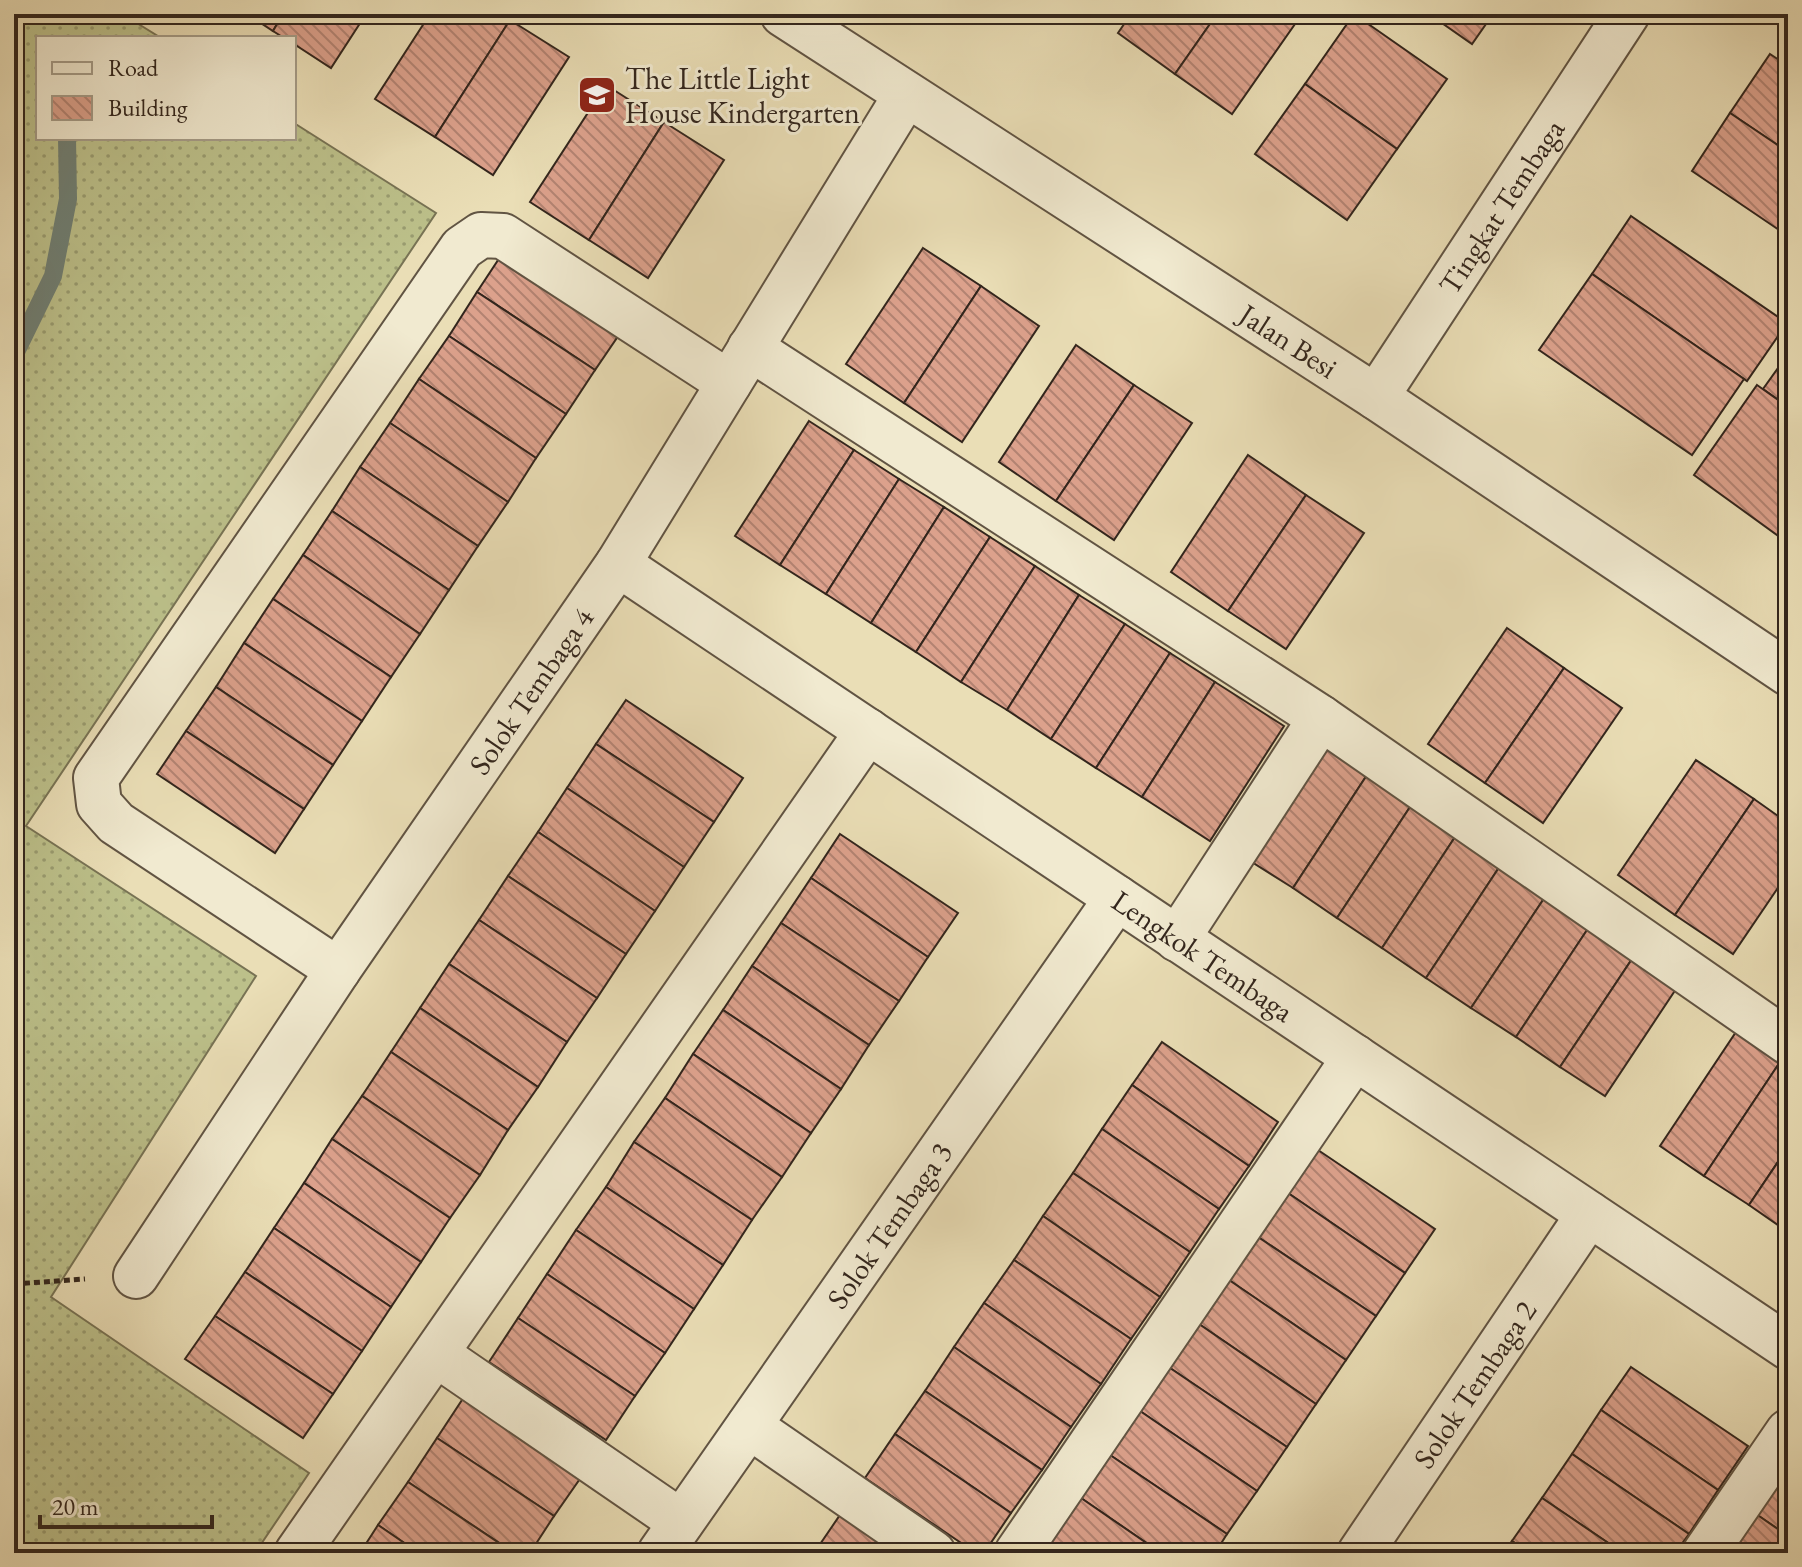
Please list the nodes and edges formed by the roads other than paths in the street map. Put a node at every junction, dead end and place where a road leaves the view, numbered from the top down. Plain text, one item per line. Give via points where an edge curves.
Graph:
1 (783, 14) edge
2 (1627, 14) edge
3 (906, 95) junction
4 (740, 366) junction
5 (1376, 397) junction
6 (618, 564) junction
7 (1788, 673) edge
8 (1321, 718) junction
9 (868, 731) junction
10 (1117, 898) junction
11 (1177, 939) junction
12 (338, 970) junction
13 (1788, 1042) edge
14 (1355, 1057) junction
15 (1589, 1214) junction
16 (136, 1276) dead end
17 (1788, 1347) edge
18 (436, 1354) junction
19 (749, 1426) junction
20 (1788, 1432) edge
21 (670, 1538) edge
22 (297, 1553) edge
23 (933, 1553) edge
24 (1017, 1553) edge
25 (1360, 1553) edge
26 (1705, 1553) edge

1 - 3 street, Jalan Besi
2 - 5 street, Tingkat Tembaga
3 - 4 street, Solok Tembaga 4
3 - 5 street, Jalan Besi
4 - 6 street, Solok Tembaga 4
4 - 8 street
4 - 12 street via 503,236 481,235 462,248 96,778 99,804 116,823
5 - 7 street, Jalan Besi
6 - 9 street, Lengkok Tembaga
6 - 12 street, Solok Tembaga 4
8 - 11 street
8 - 13 street
9 - 10 street, Lengkok Tembaga
9 - 18 street
10 - 11 street, Lengkok Tembaga
10 - 19 street, Solok Tembaga 3
11 - 14 street, Lengkok Tembaga
12 - 16 street, Solok Tembaga 4
14 - 15 street, Lengkok Tembaga
14 - 24 street
15 - 17 street, Lengkok Tembaga
15 - 25 street, Solok Tembaga 2
18 - 21 street
18 - 22 street
19 - 21 street, Solok Tembaga 3
19 - 23 street
20 - 26 street

